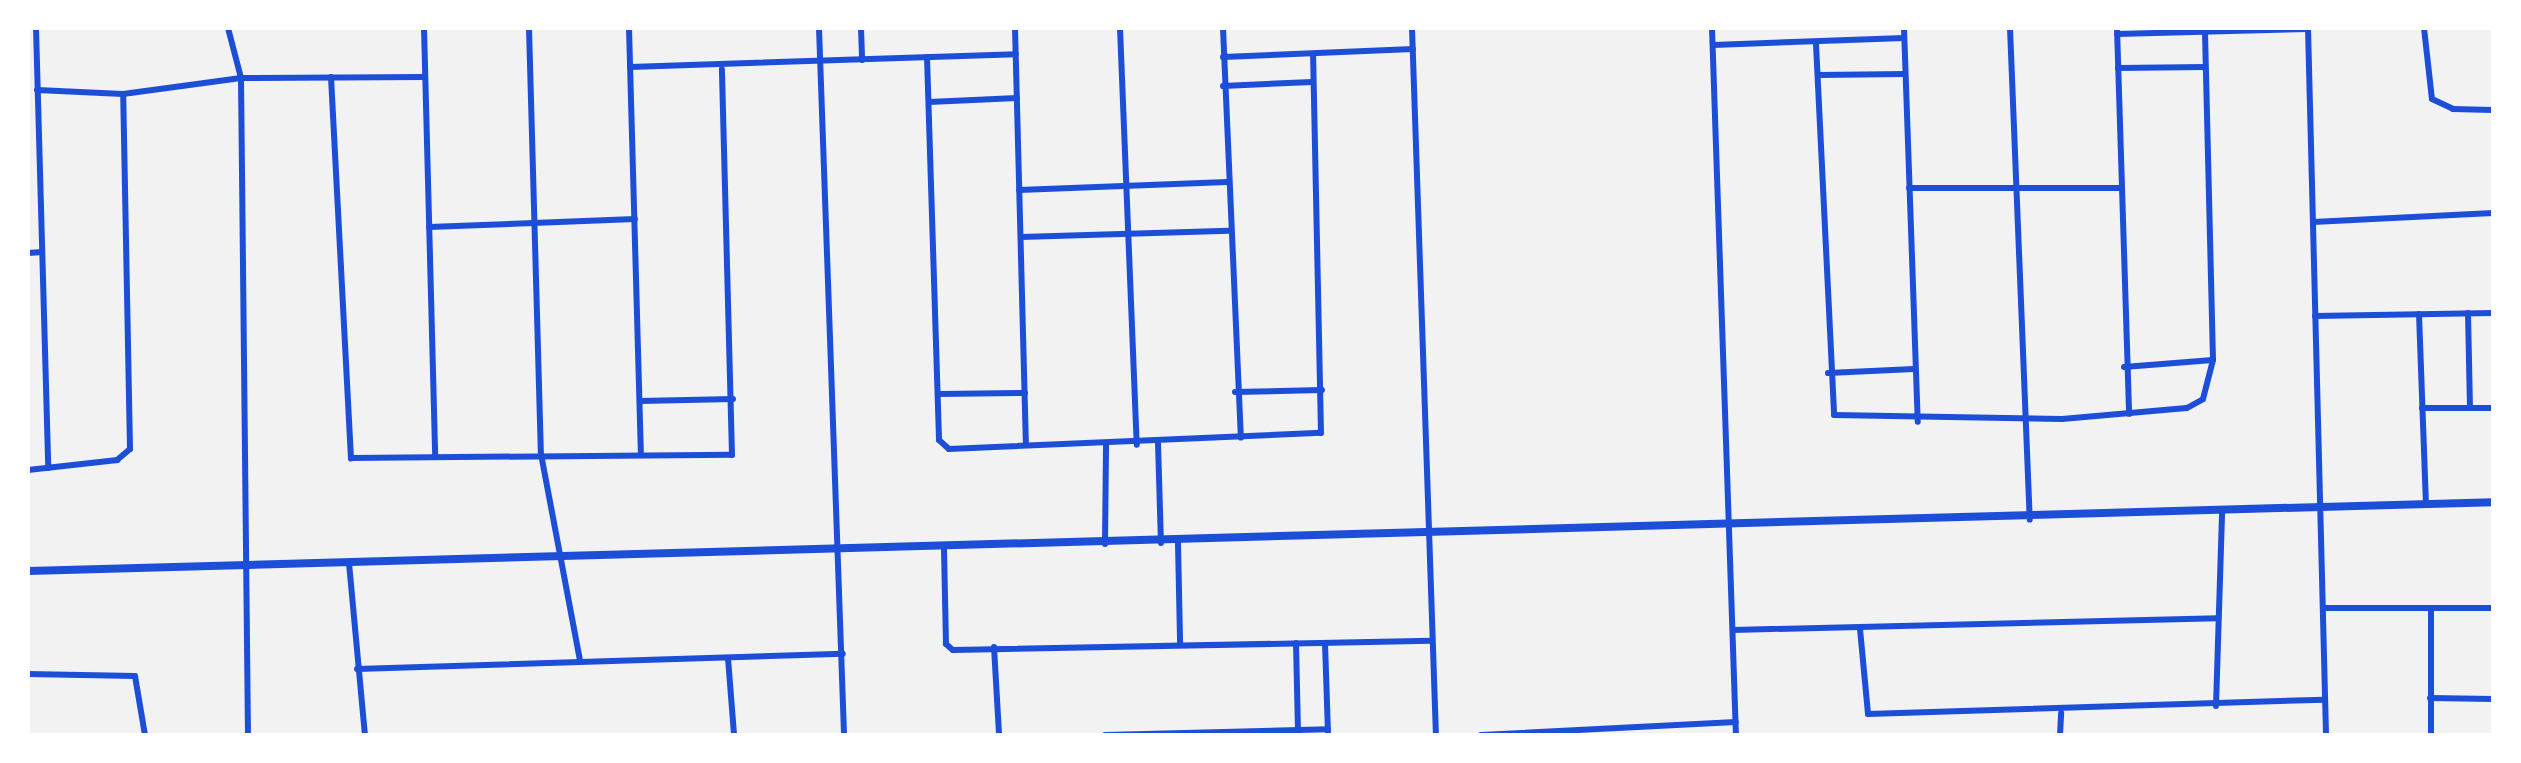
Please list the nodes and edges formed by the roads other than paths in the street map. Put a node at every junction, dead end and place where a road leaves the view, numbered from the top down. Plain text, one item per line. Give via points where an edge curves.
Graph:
1 (36, 28) edge
2 (228, 28) edge
3 (424, 28) edge
4 (529, 28) edge
5 (629, 28) edge
6 (819, 28) edge
7 (861, 28) edge
8 (1015, 28) edge
9 (1120, 28) edge
10 (1223, 28) edge
11 (1412, 28) edge
12 (1712, 28) edge
13 (1904, 28) edge
14 (2010, 28) edge
15 (2308, 28) edge
16 (2424, 28) edge
17 (2117, 31) edge
18 (2205, 32) junction
19 (1904, 38) junction
20 (1816, 44) junction
21 (1713, 45) junction
22 (1413, 49) junction
23 (1016, 54) junction
24 (1313, 54) junction
25 (927, 57) junction
26 (1223, 57) junction
27 (862, 60) junction
28 (821, 64) junction
29 (630, 67) junction
30 (2205, 67) junction
31 (2118, 68) junction
32 (722, 69) junction
33 (1905, 74) junction
34 (1819, 75) junction
35 (331, 77) junction
36 (425, 77) junction
37 (241, 78) junction
38 (1312, 82) junction
39 (1223, 86) junction
40 (37, 90) junction
41 (123, 94) junction
42 (1017, 98) junction
43 (929, 102) junction
44 (2493, 110) edge
45 (1227, 182) junction
46 (2019, 184) junction
47 (1127, 186) junction
48 (1909, 188) junction
49 (2120, 188) junction
50 (1019, 190) junction
51 (2493, 213) edge
52 (635, 219) junction
53 (2313, 222) junction
54 (535, 223) junction
55 (429, 227) junction
56 (1229, 231) junction
57 (1129, 234) junction
58 (1021, 237) junction
59 (42, 252) junction
60 (28, 253) edge
61 (2468, 313) junction
62 (2493, 313) edge
63 (2419, 314) junction
64 (2315, 316) junction
65 (2213, 360) junction
66 (2124, 367) junction
67 (1914, 369) junction
68 (1828, 373) junction
69 (1322, 390) junction
70 (1235, 392) junction
71 (1025, 393) junction
72 (939, 394) junction
73 (733, 399) junction
74 (640, 401) junction
75 (2422, 408) junction
76 (2470, 408) junction
77 (2493, 408) edge
78 (2129, 414) junction
79 (2028, 418) junction
80 (1918, 422) junction
81 (1241, 438) junction
82 (1026, 443) junction
83 (1158, 443) junction
84 (1106, 444) junction
85 (1137, 445) junction
86 (641, 452) junction
87 (541, 454) junction
88 (435, 457) junction
89 (48, 468) junction
90 (28, 470) edge
91 (2493, 502) edge
92 (2426, 504) junction
93 (2320, 510) junction
94 (2222, 513) junction
95 (2030, 520) junction
96 (1729, 525) junction
97 (1427, 533) junction
98 (1161, 543) junction
99 (1178, 543) junction
100 (1105, 544) junction
101 (944, 549) junction
102 (843, 552) junction
103 (561, 557) junction
104 (349, 563) junction
105 (249, 566) junction
106 (28, 571) edge
107 (2323, 608) junction
108 (2493, 608) edge
109 (2431, 609) junction
110 (2218, 618) junction
111 (1860, 629) junction
112 (1733, 630) junction
113 (1431, 641) junction
114 (1180, 642) junction
115 (1296, 643) junction
116 (1325, 643) junction
117 (994, 647) junction
118 (843, 654) junction
119 (728, 658) junction
120 (580, 661) junction
121 (357, 669) junction
122 (28, 674) edge
123 (2430, 698) junction
124 (2493, 699) edge
125 (2325, 700) junction
126 (2216, 706) junction
127 (2061, 713) junction
128 (1736, 722) junction
129 (1298, 731) junction
130 (1328, 732) edge
131 (145, 735) edge
132 (248, 735) edge
133 (365, 735) edge
134 (734, 735) edge
135 (844, 735) edge
136 (999, 735) edge
137 (1105, 735) edge
138 (1436, 735) edge
139 (1481, 735) edge
140 (1736, 735) edge
141 (2060, 735) edge
142 (2326, 735) edge
143 (2431, 735) edge

1 - 40 street
2 - 37 street
3 - 36 street
4 - 54 street
5 - 29 street
6 - 28 street
7 - 27 street
8 - 23 street
9 - 47 street
10 - 26 street
11 - 22 street
12 - 21 street
13 - 19 street
14 - 46 street
15 - 18 street
15 - 53 street
16 - 44 street via 2432,99 2453,109
17 - 18 street
17 - 31 street
18 - 30 street
19 - 20 street
19 - 33 street
20 - 21 street
20 - 34 street
21 - 96 street
22 - 24 street
22 - 97 street
23 - 25 street
23 - 42 street
24 - 26 street
24 - 38 street
25 - 27 street
25 - 43 street
26 - 39 street
27 - 28 street
28 - 32 street
28 - 102 street
29 - 32 street
29 - 52 street
30 - 31 street
30 - 65 street
31 - 49 street
32 - 73 street
33 - 34 street
33 - 48 street
34 - 68 street
35 - 36 street
35 - 37 street
35 - 88 street via 351,458
36 - 55 street
37 - 41 street
37 - 105 street
38 - 39 street
38 - 69 street
39 - 45 street
40 - 41 street
40 - 59 street
41 - 89 street via 130,449 117,460
42 - 43 street
42 - 50 street
43 - 72 street
45 - 47 street
45 - 56 street
46 - 48 street
46 - 49 street
46 - 79 street
47 - 50 street
47 - 57 street
48 - 67 street
49 - 66 street
50 - 58 street
51 - 53 street
52 - 54 street
52 - 74 street
53 - 64 street
54 - 55 street
54 - 87 street
55 - 88 street
56 - 57 street
56 - 70 street
57 - 58 street
57 - 85 street
58 - 71 street
59 - 60 street
59 - 89 street
61 - 62 street
61 - 63 street
61 - 76 street
63 - 64 street
63 - 75 street
64 - 93 street
65 - 66 street
65 - 78 street via 2197,405
66 - 78 street
67 - 68 street
67 - 80 street
68 - 80 street via 1837,419
69 - 70 street
69 - 81 street via 1321,433
70 - 81 street
71 - 72 street
71 - 82 street
72 - 82 street via 942,446
73 - 74 street
73 - 86 street via 732,455
74 - 86 street
75 - 76 street
75 - 92 street
76 - 77 street
78 - 79 street
79 - 80 street
79 - 95 street
81 - 83 street
82 - 84 street
83 - 85 street
83 - 98 street
84 - 85 street
84 - 100 street
86 - 87 street
87 - 88 street
87 - 103 street
89 - 90 street
91 - 92 street
92 - 93 street
93 - 94 street
93 - 107 street
94 - 95 street
94 - 110 street
95 - 96 street
96 - 97 street
96 - 112 street
97 - 99 street
97 - 113 street
98 - 99 street
98 - 100 street
99 - 114 street
100 - 101 street
101 - 102 street
101 - 117 street via 948,648
102 - 103 street
102 - 118 street
103 - 104 street
103 - 120 street
104 - 105 street
104 - 121 street
105 - 106 street
105 - 132 street
107 - 109 street
107 - 125 street
108 - 109 street
109 - 123 street
110 - 111 street
110 - 126 street
111 - 112 street
111 - 127 street via 1868,714
112 - 128 street
113 - 116 street
113 - 138 street
114 - 115 street
114 - 117 street
115 - 116 street
115 - 129 street
116 - 130 street
117 - 136 street
118 - 119 street
118 - 135 street
119 - 120 street
119 - 134 street
120 - 121 street
121 - 133 street
122 - 131 street via 135,676
123 - 124 street
123 - 143 street
125 - 126 street
125 - 142 street
126 - 127 street
127 - 141 street
128 - 139 street
128 - 140 street
129 - 130 street
129 - 137 street

